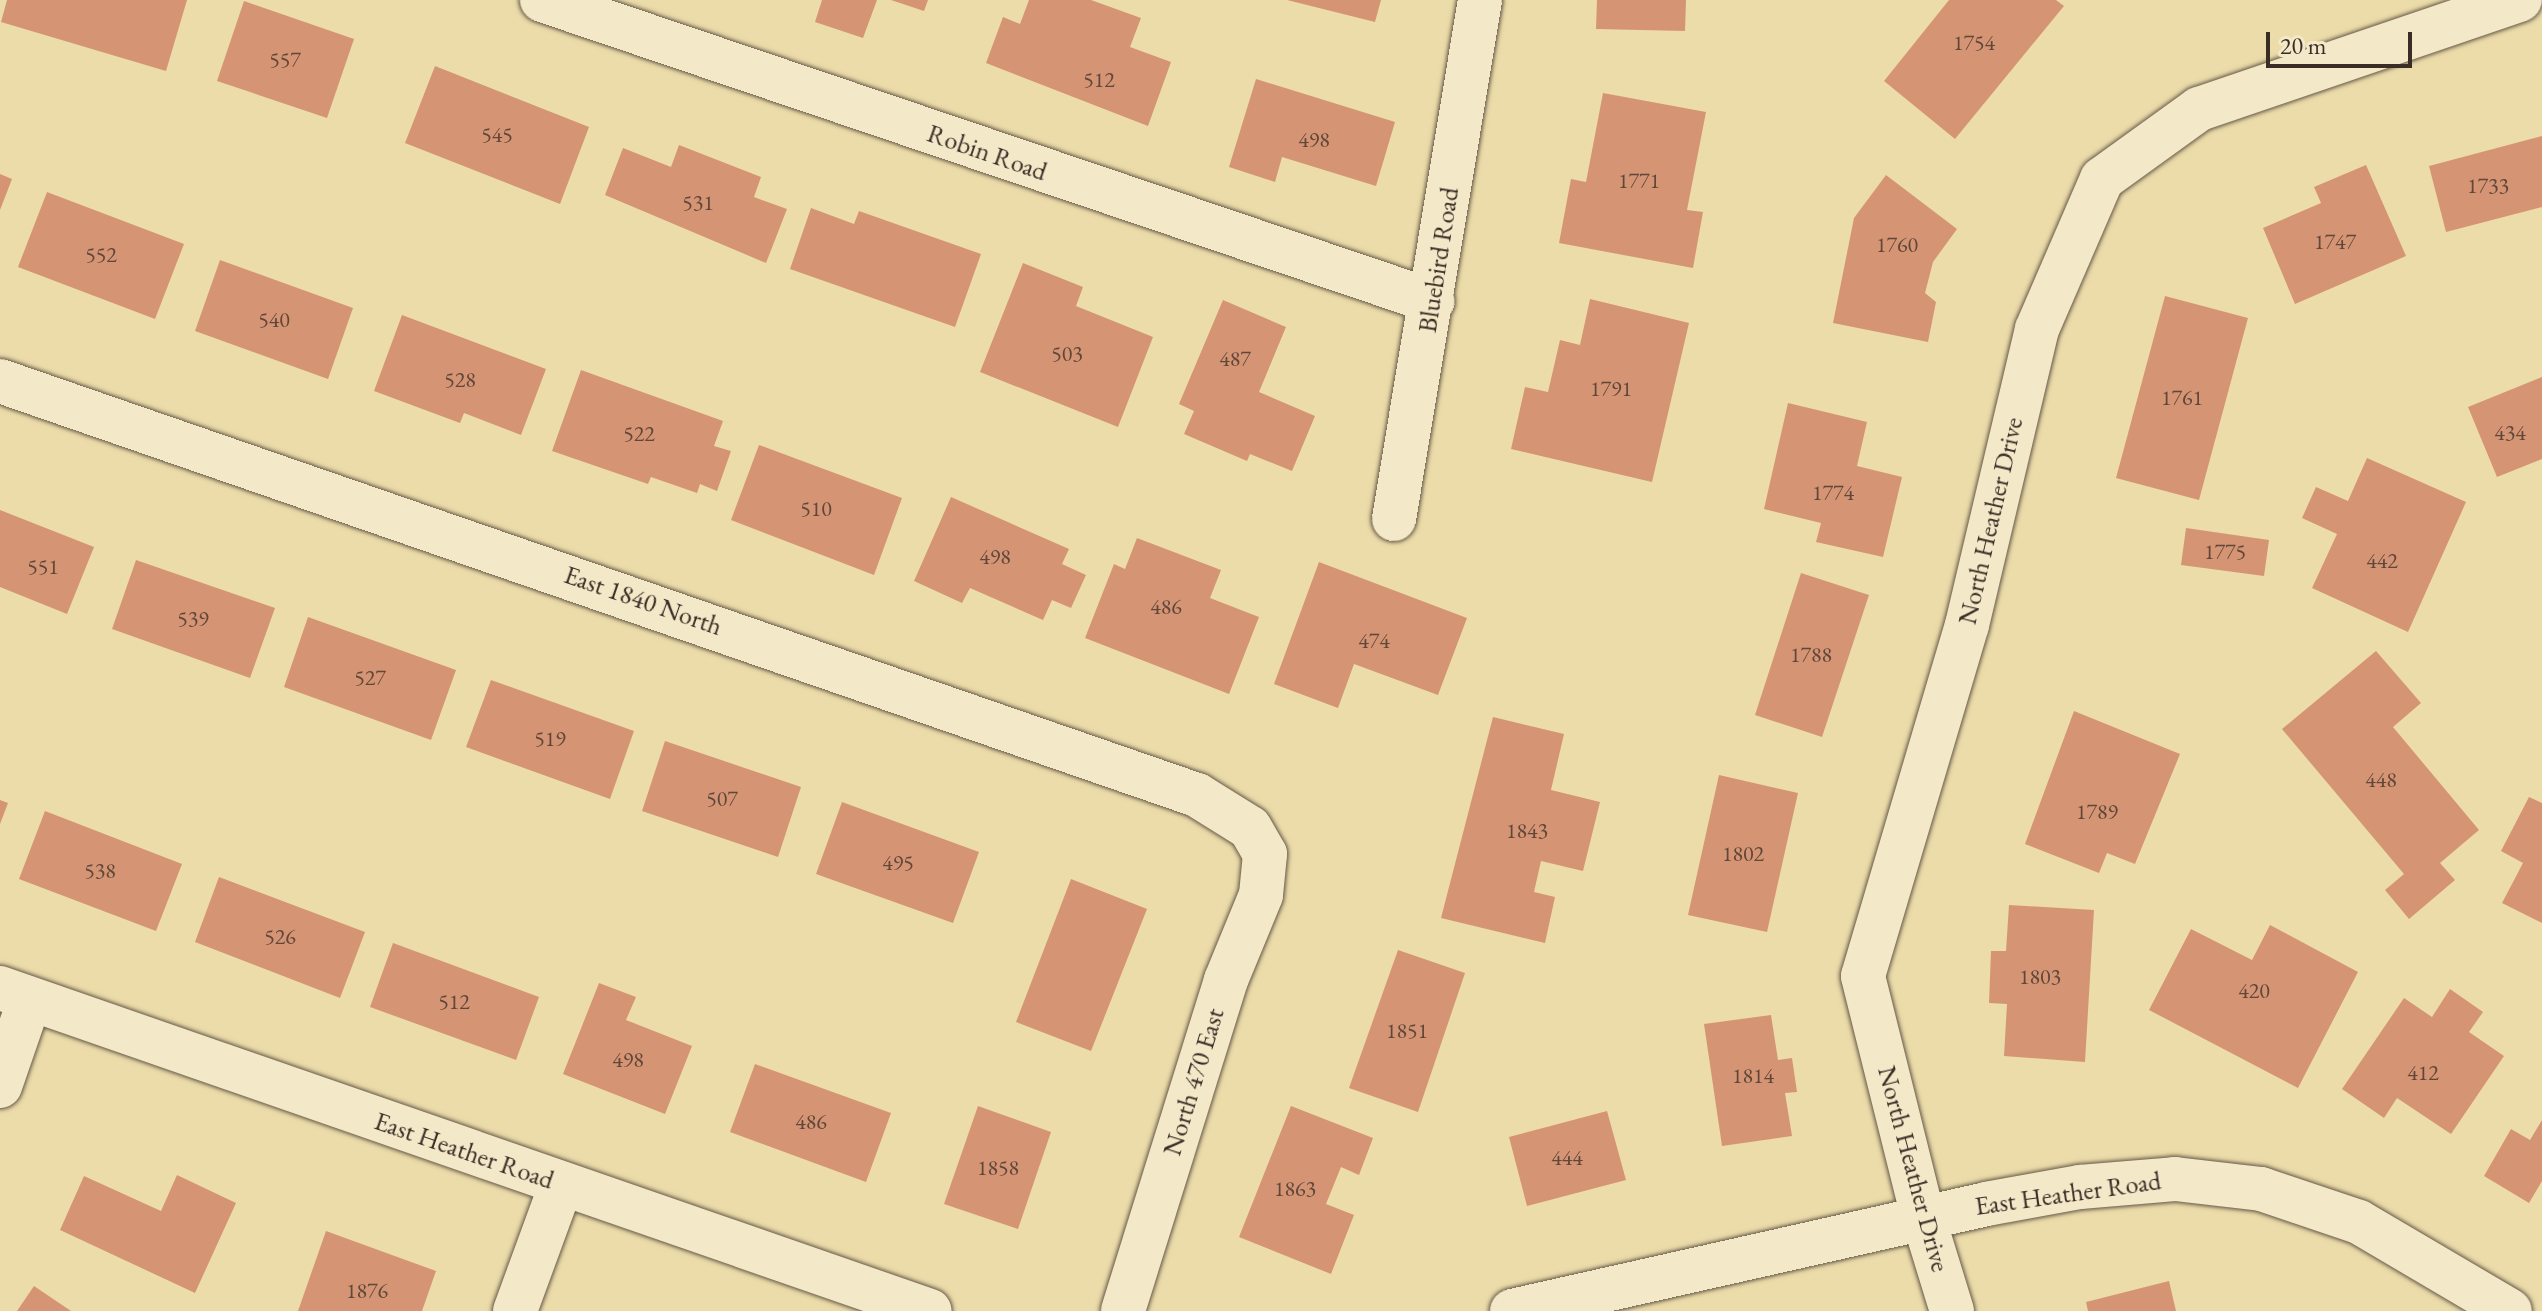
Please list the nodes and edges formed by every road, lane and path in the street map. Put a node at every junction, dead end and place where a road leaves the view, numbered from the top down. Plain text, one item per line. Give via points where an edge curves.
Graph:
1 (542, 0) edge
2 (1480, 0) edge
3 (2520, 0) edge
4 (1432, 301) junction
5 (0, 381) edge
6 (1394, 519) dead end
7 (1265, 854) joint
8 (15, 993) edge
9 (0, 1086) edge
10 (561, 1185) junction
11 (1923, 1217) junction
12 (515, 1311) edge
13 (930, 1311) edge
14 (1123, 1311) edge
15 (1512, 1311) edge
16 (1952, 1311) edge
17 (2510, 1311) edge

1 - 4 street, Robin Road
2 - 4 street, Bluebird Road
3 - 11 street, North Heather Drive via 2199,109 2102,179 2037,329 1967,625 1863,976
4 - 6 street, Bluebird Road
5 - 7 street, East 1840 North via 1197,795 1250,828
7 - 14 street, North 470 East via 1261,895 1226,980
8 - 9 street
8 - 10 street, East Heather Road
10 - 12 street
10 - 13 street, East Heather Road
11 - 15 street, East Heather Road
11 - 16 street, North Heather Drive
11 - 17 street, East Heather Road via 2140,1181 2175,1179 2261,1189 2359,1222

